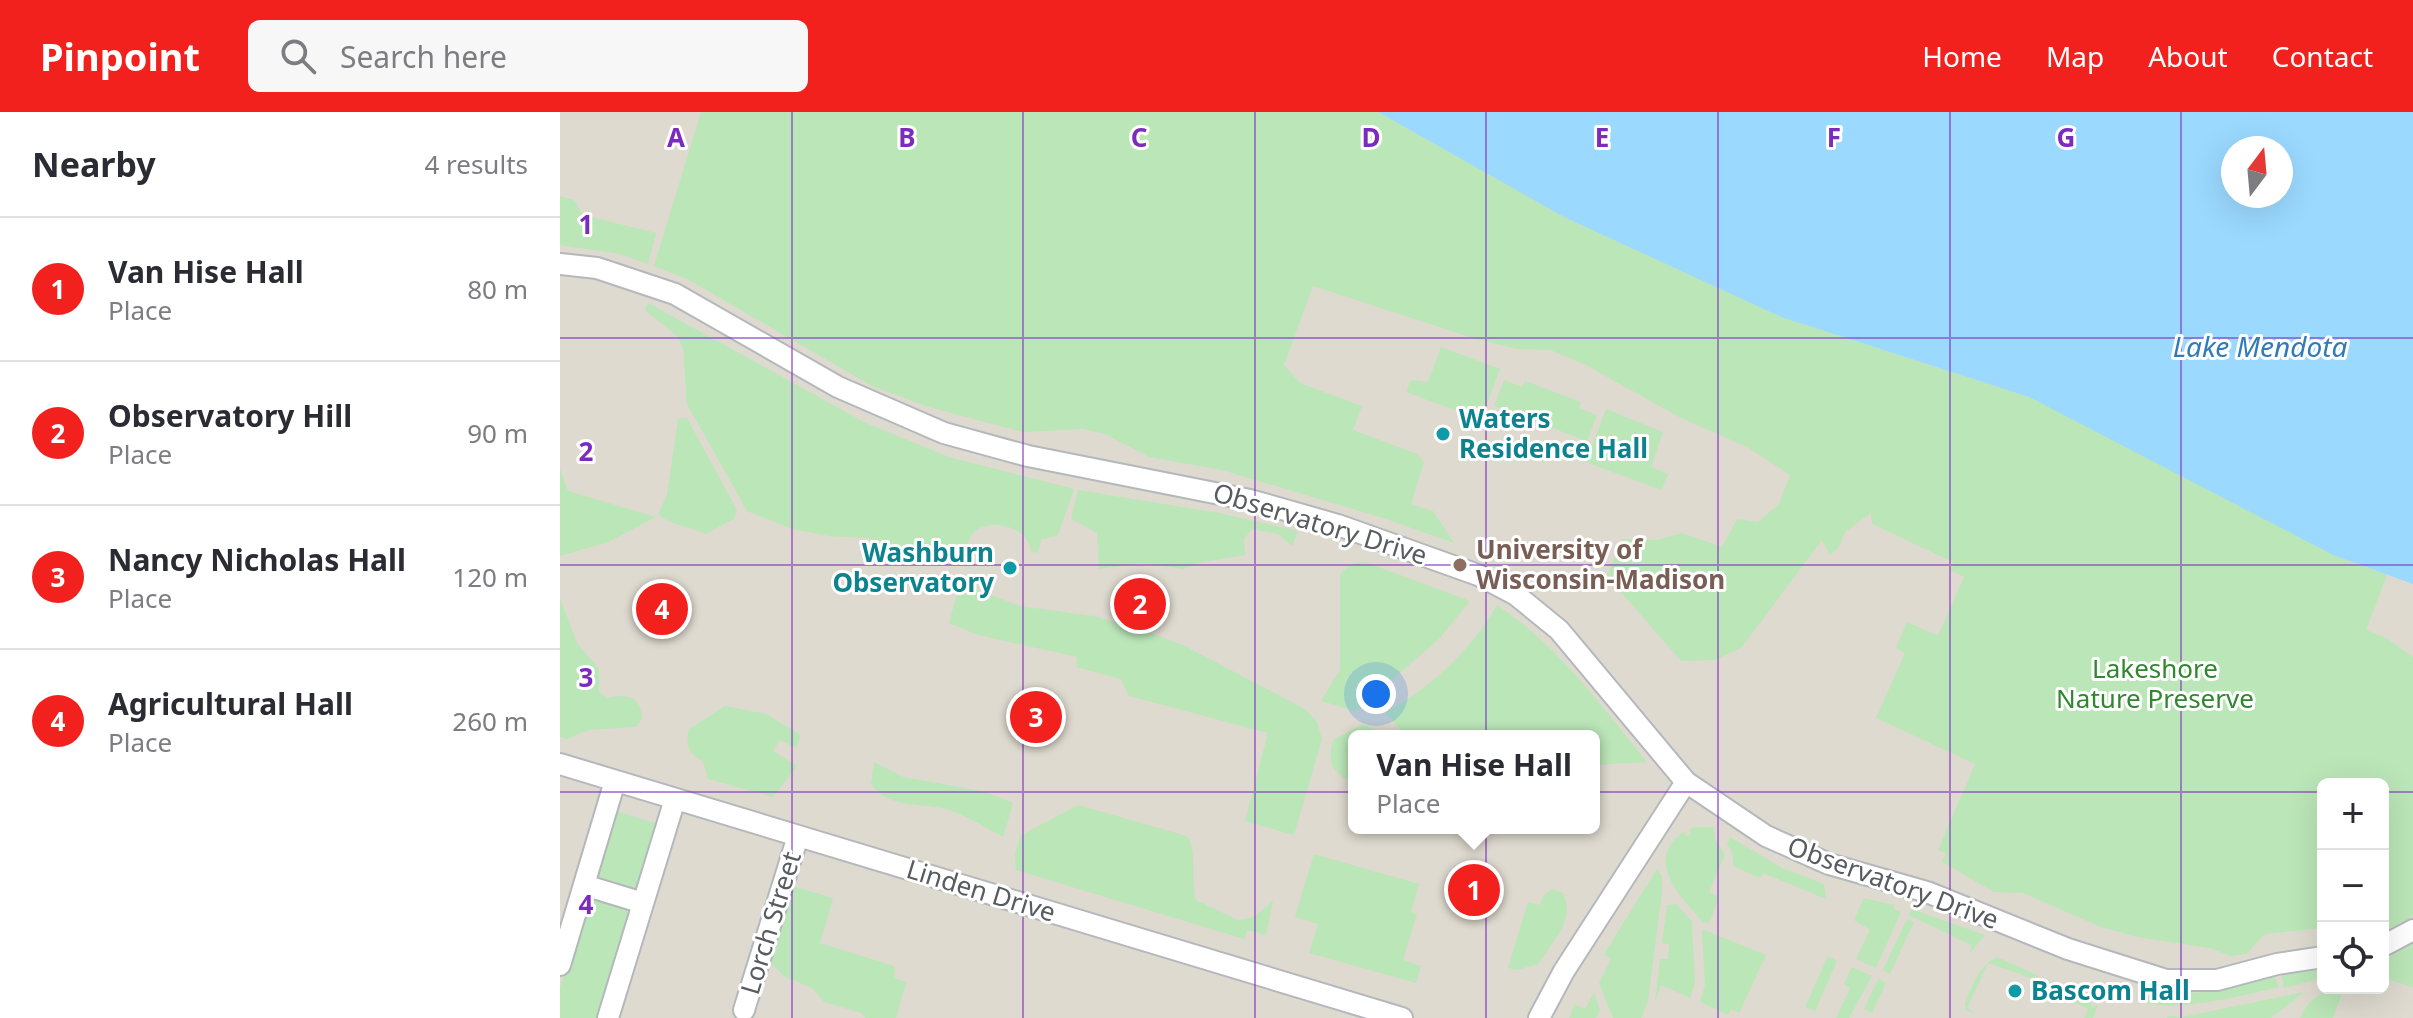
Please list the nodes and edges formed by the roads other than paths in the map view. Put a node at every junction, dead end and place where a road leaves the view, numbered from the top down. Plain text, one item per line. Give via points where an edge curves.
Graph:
1 (560, 264) edge
2 (560, 764) edge
3 (615, 781) junction
4 (1686, 782) junction
5 (675, 799) junction
6 (798, 836) junction
7 (584, 885) junction
8 (643, 903) junction
9 (2413, 930) edge
10 (2389, 943) edge
11 (2317, 958) edge
12 (560, 965) edge
13 (744, 1010) dead end
14 (608, 1018) edge
15 (1402, 1018) edge
16 (1539, 1018) edge

1 - 4 street, Observatory Drive via 597,268 675,294 838,387 944,433 1028,456 1261,503 1478,575 1516,595 1559,630
2 - 3 street, Linden Drive
3 - 5 street, Linden Drive
3 - 7 street
4 - 11 street, Observatory Drive via 1793,850 1927,892 2138,973 2191,982
4 - 16 street
5 - 6 street, Linden Drive
5 - 8 street
6 - 13 street, Lorch Street
6 - 15 street, Linden Drive
7 - 8 street
7 - 12 street
8 - 14 street
9 - 10 street

